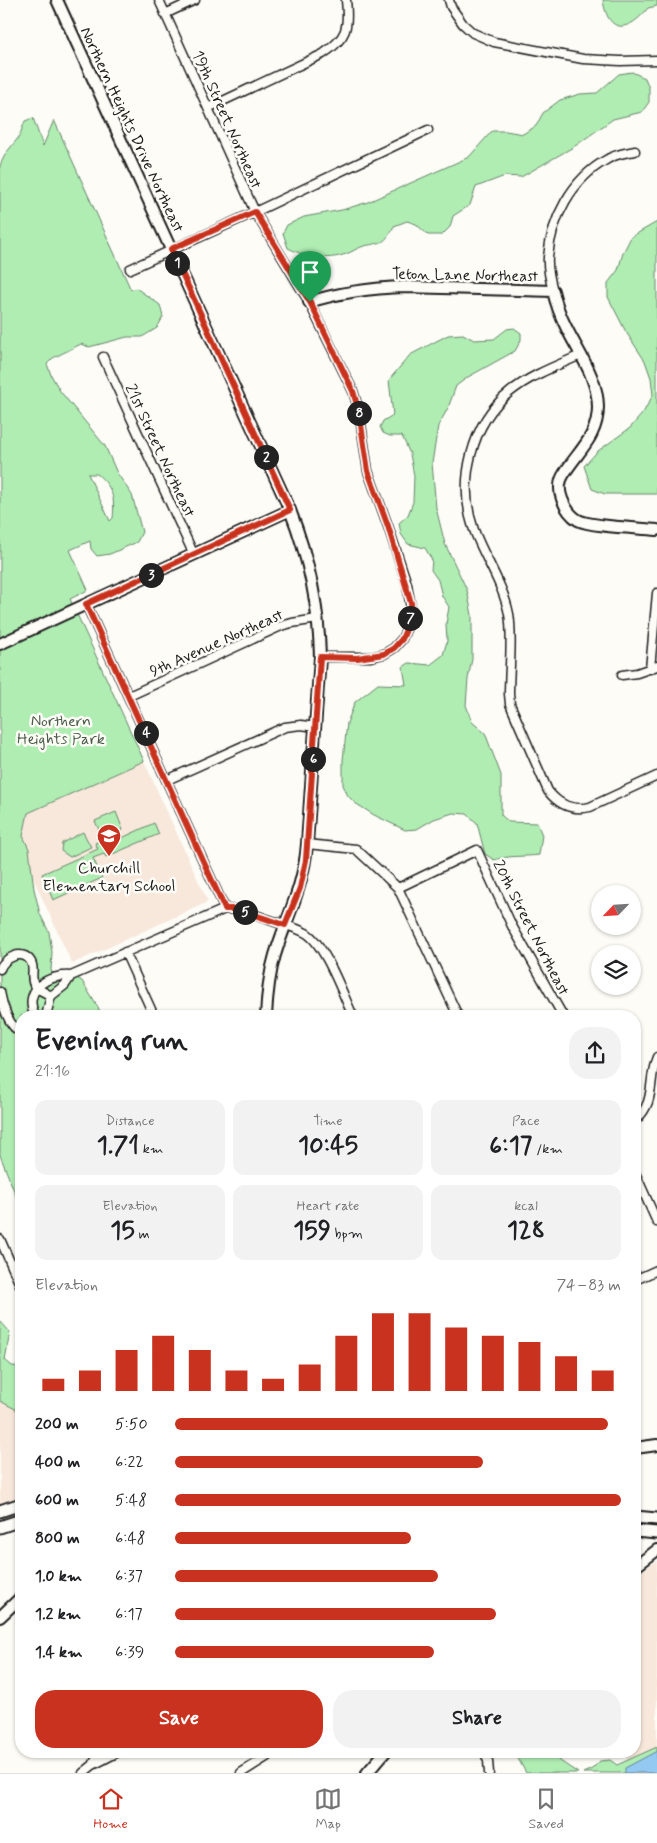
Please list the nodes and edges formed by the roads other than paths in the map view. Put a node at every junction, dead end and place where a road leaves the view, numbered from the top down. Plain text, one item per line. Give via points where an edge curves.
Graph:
1 (57, 0) edge
2 (159, 0) edge
3 (195, 0) edge
4 (346, 0) edge
5 (449, 0) edge
6 (165, 14) junction
7 (657, 60) edge
8 (208, 108) junction
9 (428, 130) dead end
10 (635, 151) dead end
11 (255, 212) junction
12 (171, 249) junction
13 (130, 268) dead end
14 (553, 291) junction
15 (310, 302) junction
16 (580, 354) junction
17 (102, 357) dead end
18 (290, 510) junction
19 (657, 530) edge
20 (194, 555) junction
21 (657, 592) edge
22 (86, 604) junction
23 (317, 619) junction
24 (0, 644) edge
25 (320, 657) junction
26 (653, 668) edge
27 (622, 675) dead end
28 (129, 696) junction
29 (315, 727) junction
30 (657, 776) edge
31 (167, 780) junction
32 (308, 844) junction
33 (398, 888) junction
34 (225, 909) junction
35 (285, 925) junction
36 (125, 952) junction
37 (0, 969) edge
38 (72, 976) junction
39 (36, 987) junction
40 (0, 992) edge
41 (51, 996) junction
42 (32, 1010) edge
43 (48, 1010) edge
44 (151, 1010) edge
45 (267, 1010) edge
46 (350, 1010) edge
47 (455, 1010) edge
48 (560, 1010) edge
49 (15, 1029) edge
50 (657, 1057) edge
51 (641, 1117) edge
52 (641, 1186) edge
53 (657, 1222) edge
54 (0, 1239) edge
55 (657, 1270) edge
56 (15, 1273) edge
57 (641, 1277) edge
58 (657, 1445) edge
59 (641, 1447) edge
60 (15, 1506) edge
61 (0, 1511) edge
62 (641, 1518) edge
63 (657, 1519) edge
64 (15, 1522) edge
65 (0, 1527) edge
66 (641, 1532) edge
67 (657, 1533) edge
68 (657, 1550) edge
69 (641, 1562) edge
70 (15, 1603) edge
71 (0, 1617) edge
72 (96, 1758) edge
73 (106, 1758) edge
74 (265, 1758) edge
75 (380, 1758) edge
76 (487, 1758) edge
77 (93, 1765) junction
78 (82, 1773) edge
79 (241, 1773) edge
80 (367, 1773) edge
81 (488, 1773) edge

1 - 12 street, Northern Heights Drive Northeast
2 - 6 street, 19th Street Northeast
3 - 6 street
4 - 8 street via 349,20 345,32 333,47
5 - 7 street via 463,24 494,42 583,59
6 - 8 street, 19th Street Northeast
8 - 11 street, 19th Street Northeast
9 - 11 street
10 - 14 street via 604,160 569,194 556,218 551,238 548,258
11 - 12 street
11 - 15 street, 19th Street Northeast
12 - 13 street
12 - 18 street, Northern Heights Drive Northeast
14 - 15 street, Teton Lane Northeast via 405,286 343,292
14 - 16 street, Teton Lane Northeast
15 - 25 street, 19th Street Northeast via 353,391 361,419 368,471 404,576 412,615 402,639 384,654 357,658
16 - 19 street, Teton Lane Northeast via 597,394 597,419 583,449 564,474 561,498 571,514 583,522
16 - 30 street via 522,383 501,399 487,418 475,442 468,469 470,518 499,582 509,614 510,704 548,791 562,804 580,809
17 - 20 street, 21st Street Northeast
18 - 20 street
18 - 23 street, Northern Heights Drive Northeast via 306,557
20 - 22 street
21 - 26 street
22 - 24 street
22 - 28 street
23 - 25 street, Northern Heights Drive Northeast
23 - 28 street, 9th Avenue Northeast via 281,626
25 - 29 street, Northern Heights Drive Northeast
26 - 27 street
28 - 31 street
29 - 31 street via 285,727
29 - 32 street, Northern Heights Drive Northeast
31 - 34 street
32 - 33 street via 356,850
32 - 35 street, Northern Heights Drive Northeast via 303,877
33 - 47 street
33 - 48 street, 20th Street Northeast via 477,850 512,926
34 - 35 street via 236,909
34 - 36 street
35 - 45 street, Northern Heights Drive Northeast via 270,976
35 - 46 street via 314,939
36 - 38 street
36 - 44 street
37 - 39 street via 10,957 30,959 32,981
38 - 39 street via 60,975
38 - 41 street
39 - 41 street
39 - 42 street via 32,995
40 - 49 street
41 - 43 street
50 - 51 street via 649,1107
52 - 53 street
54 - 56 street
55 - 57 street
58 - 59 street
60 - 61 main road
62 - 63 main road
64 - 65 main road
66 - 67 main road
68 - 69 street
70 - 71 street
72 - 77 street
73 - 77 street
74 - 79 street
75 - 80 street
76 - 81 street
77 - 78 street

